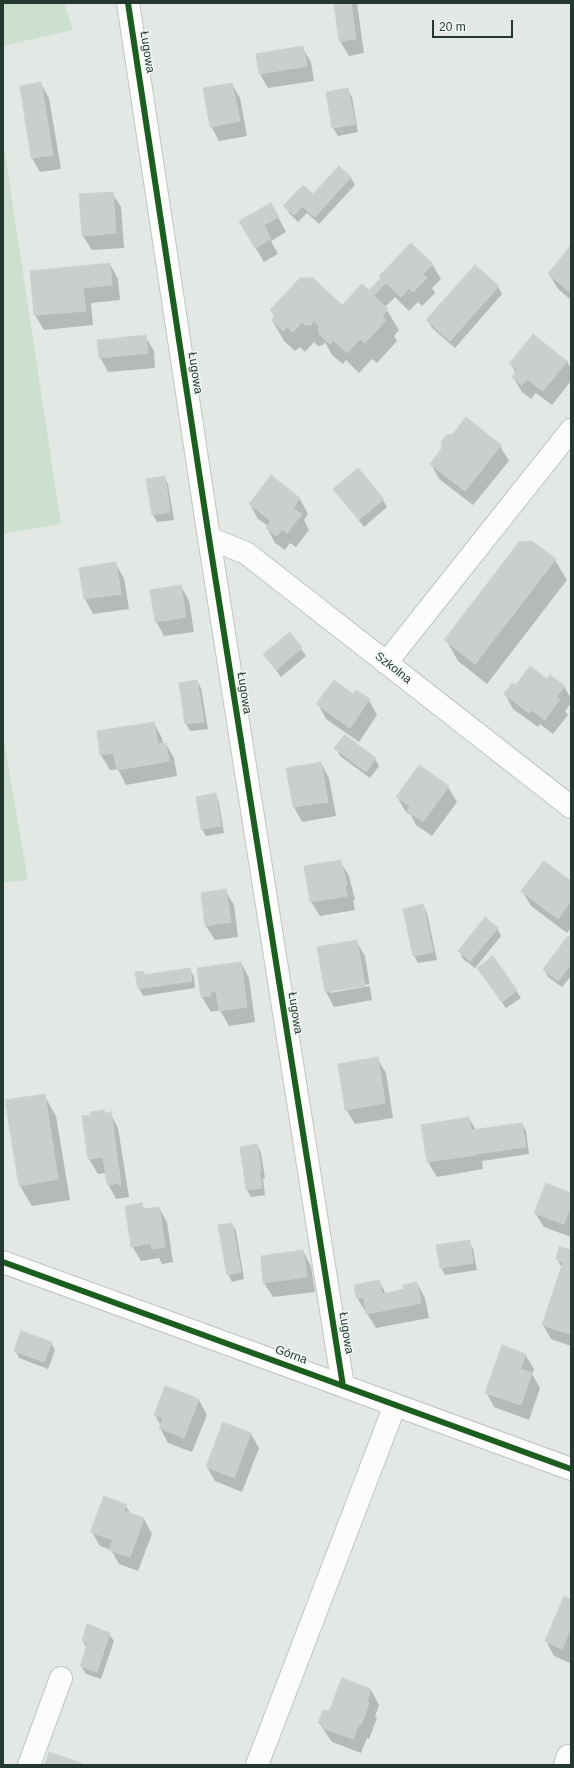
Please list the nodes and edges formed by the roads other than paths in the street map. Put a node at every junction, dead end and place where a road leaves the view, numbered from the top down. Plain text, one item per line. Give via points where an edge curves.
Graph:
1 (128, 3) edge
2 (571, 430) edge
3 (209, 538) junction
4 (386, 663) junction
5 (571, 807) edge
6 (3, 1262) edge
7 (343, 1386) junction
8 (395, 1405) junction
9 (571, 1469) edge
10 (60, 1678) dead end
11 (29, 1765) edge
12 (257, 1765) edge

1 - 3 street, Ługowa
2 - 4 street
3 - 4 street, Szkolna via 246,553
3 - 7 street, Ługowa
4 - 5 street, Szkolna
6 - 7 street, Górna
7 - 8 street, Górna
8 - 9 street, Górna
8 - 12 street
10 - 11 street

